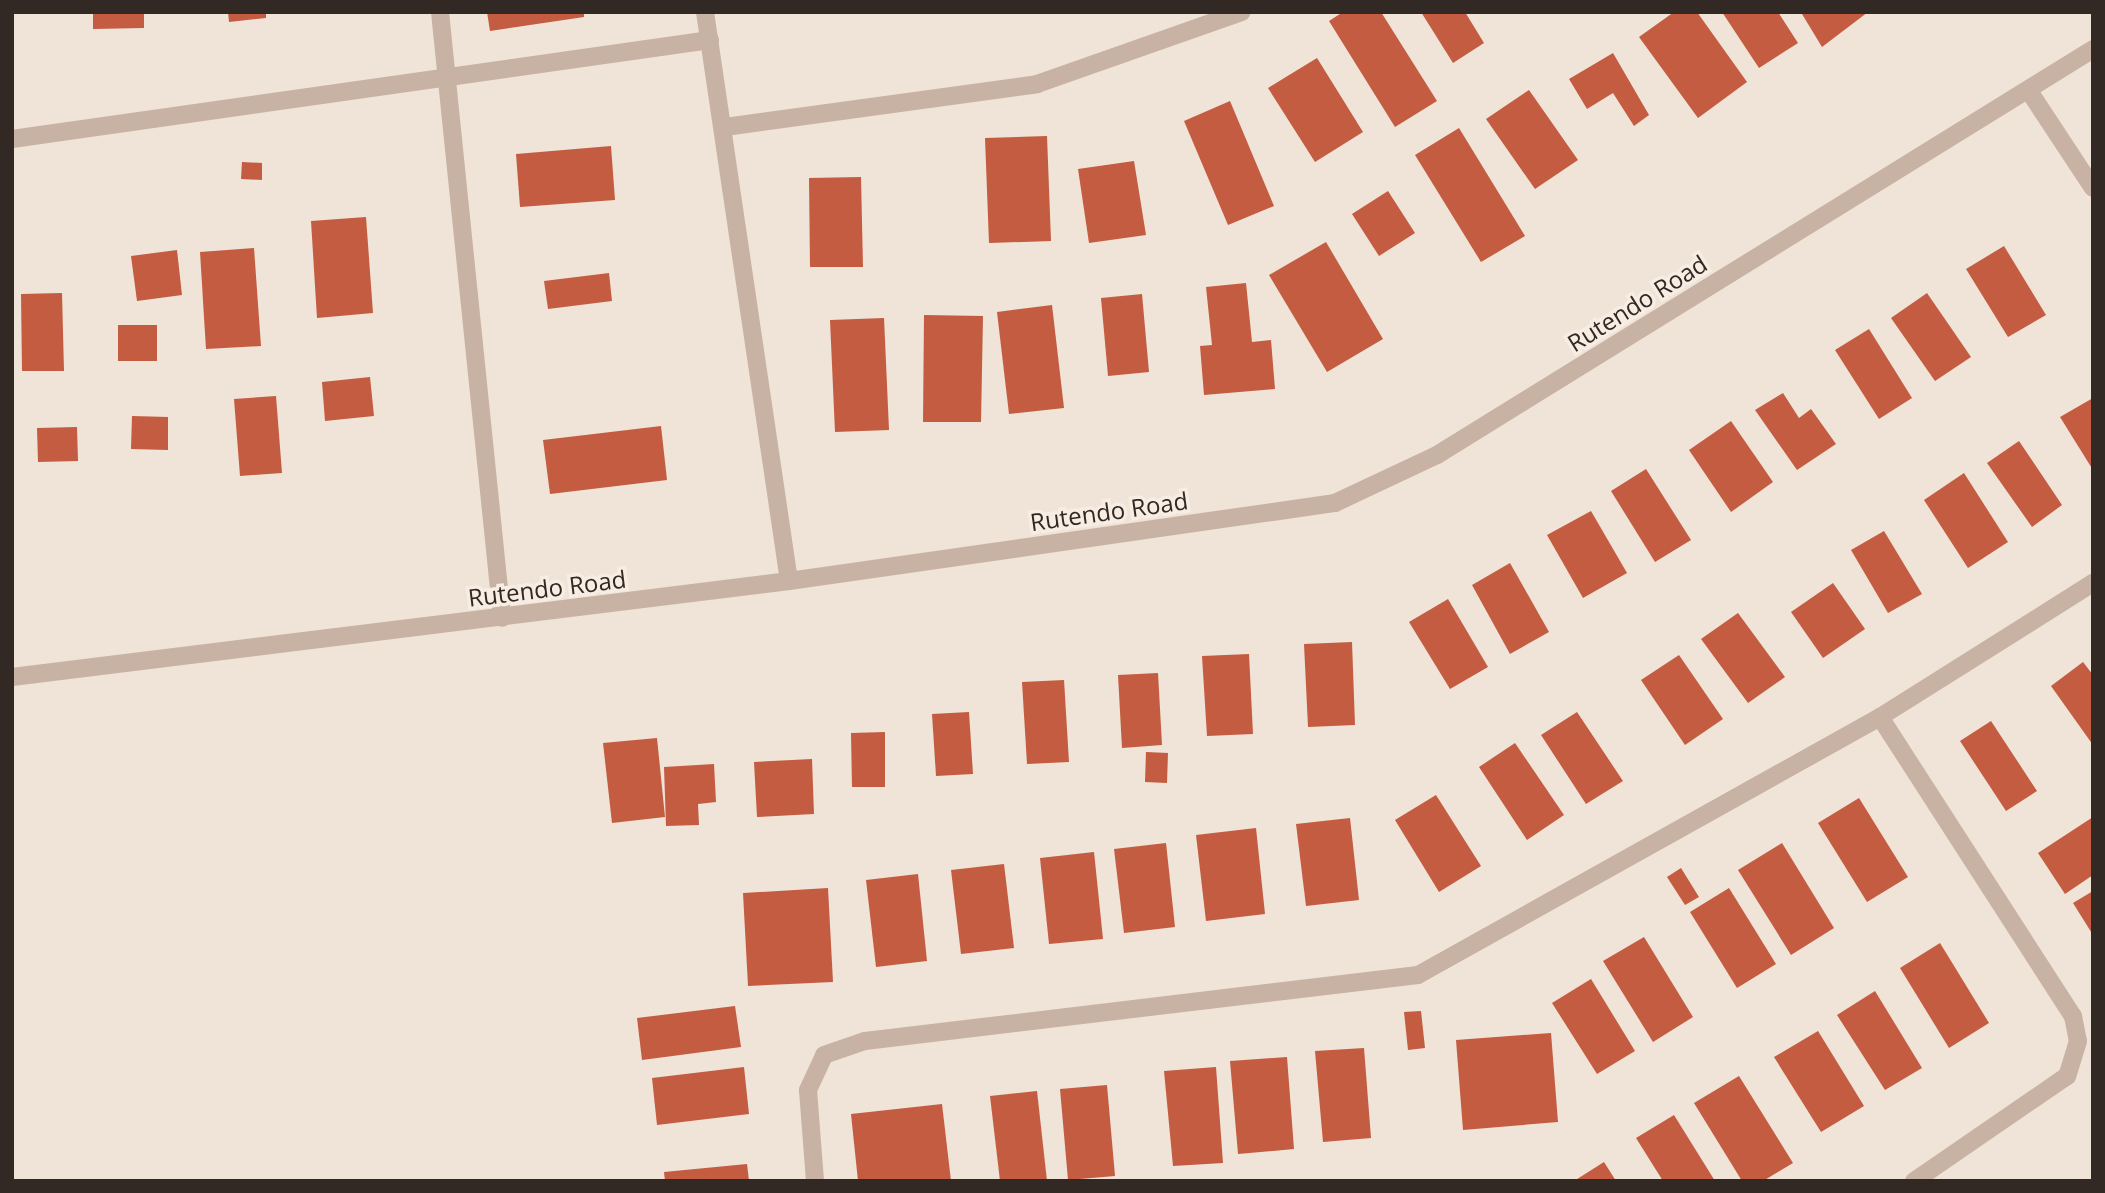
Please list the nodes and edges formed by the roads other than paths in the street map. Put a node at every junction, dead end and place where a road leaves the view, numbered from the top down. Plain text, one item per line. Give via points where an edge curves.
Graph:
1 (440, 12) edge
2 (705, 12) edge
3 (1242, 12) edge
4 (710, 40) junction
5 (2093, 49) edge
6 (450, 77) junction
7 (2029, 91) junction
8 (724, 127) junction
9 (12, 139) edge
10 (2093, 188) edge
11 (789, 581) junction
12 (2093, 583) edge
13 (502, 618) junction
14 (12, 677) edge
15 (1880, 717) junction
16 (815, 1181) edge
17 (1914, 1181) edge

1 - 6 street
2 - 4 street
3 - 8 street via 1037,85
4 - 6 street
4 - 8 street
5 - 7 street, Rutendo Road
6 - 9 street
6 - 13 street
7 - 10 street
7 - 11 street, Rutendo Road via 1437,456 1335,503
8 - 11 street
11 - 13 street, Rutendo Road
12 - 15 street
13 - 14 street, Rutendo Road
15 - 16 street via 1418,975 865,1041 824,1055 808,1090
15 - 17 street via 2073,1016 2078,1041 2067,1076

